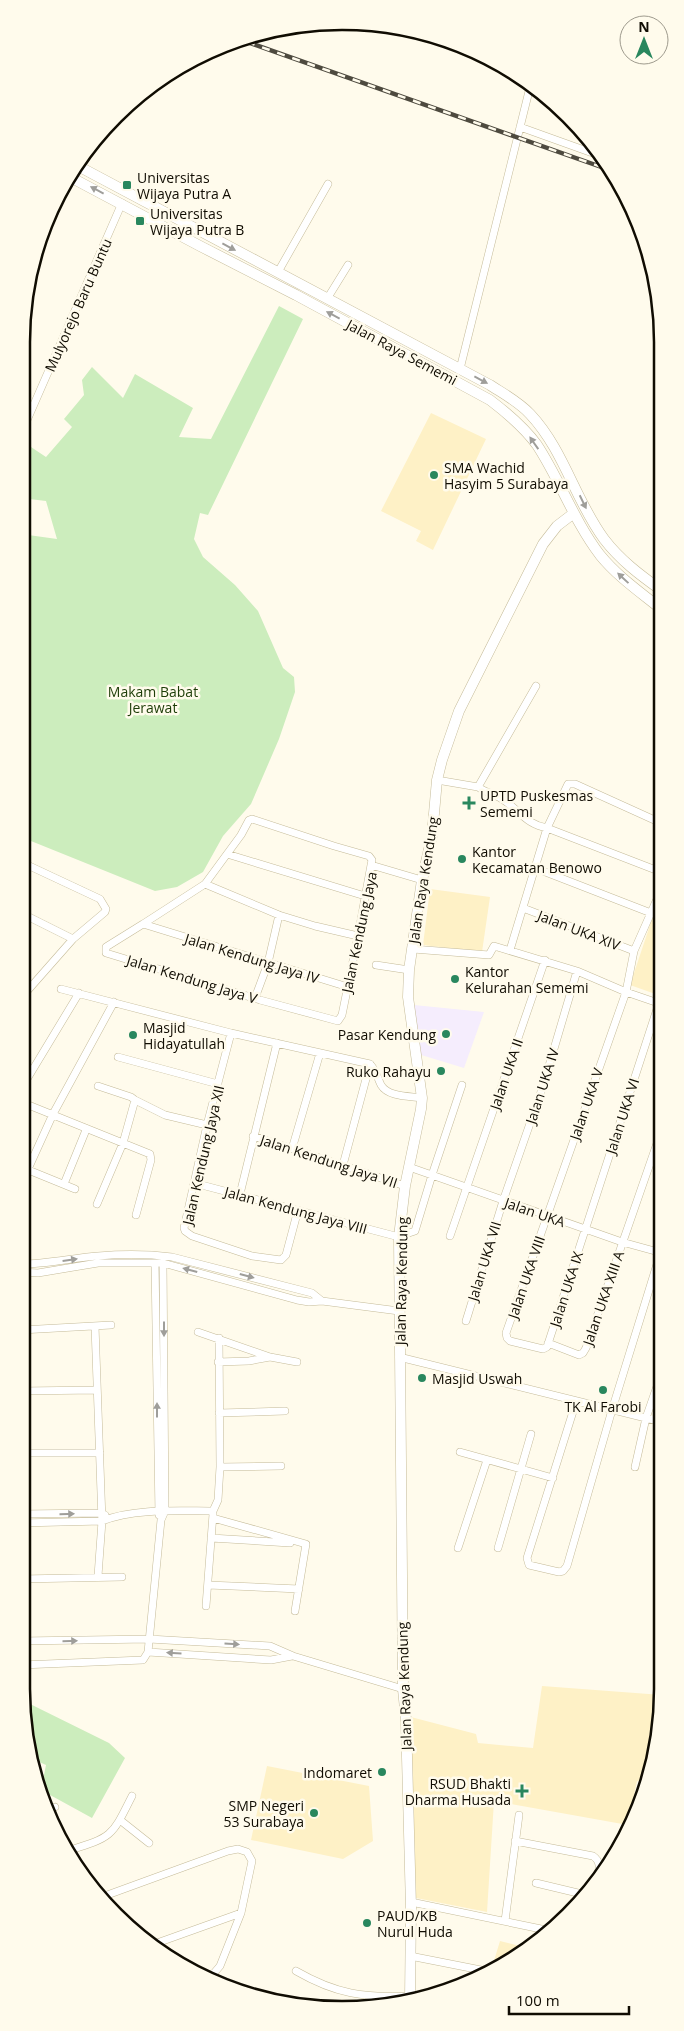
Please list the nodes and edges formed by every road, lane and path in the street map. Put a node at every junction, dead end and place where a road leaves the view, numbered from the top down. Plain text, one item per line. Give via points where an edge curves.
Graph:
1 (529, 92) edge
2 (520, 127) junction
3 (590, 152) edge
4 (83, 169) edge
5 (76, 180) edge
6 (328, 184) dead end
7 (120, 208) junction
8 (205, 234) junction
9 (200, 246) junction
10 (348, 265) dead end
11 (278, 272) junction
12 (301, 285) junction
13 (296, 295) junction
14 (327, 299) junction
15 (460, 369) junction
16 (30, 413) edge
17 (574, 514) junction
18 (654, 584) edge
19 (654, 602) edge
20 (536, 686) dead end
21 (438, 780) junction
22 (478, 787) junction
23 (654, 820) edge
24 (547, 828) junction
25 (227, 854) junction
26 (372, 865) junction
27 (30, 866) edge
28 (535, 868) junction
29 (654, 869) edge
30 (422, 880) junction
31 (204, 884) junction
32 (365, 896) junction
33 (654, 906) edge
34 (523, 908) junction
35 (651, 913) junction
36 (279, 915) junction
37 (30, 918) edge
38 (143, 924) junction
39 (358, 936) junction
40 (73, 939) junction
41 (412, 949) junction
42 (510, 950) junction
43 (634, 951) junction
44 (545, 960) junction
45 (268, 962) junction
46 (376, 965) dead end
47 (409, 970) junction
48 (577, 971) junction
49 (348, 987) junction
50 (30, 988) edge
51 (60, 989) dead end
52 (626, 992) junction
53 (80, 994) junction
54 (255, 998) junction
55 (114, 1002) junction
56 (654, 1002) edge
57 (340, 1020) joint
58 (654, 1022) edge
59 (231, 1033) junction
60 (277, 1043) junction
61 (320, 1053) junction
62 (118, 1057) dead end
63 (370, 1064) junction
64 (30, 1075) edge
65 (218, 1084) junction
66 (462, 1085) dead end
67 (98, 1086) dead end
68 (422, 1098) junction
69 (135, 1100) junction
70 (30, 1105) edge
71 (52, 1114) junction
72 (207, 1125) junction
73 (86, 1130) junction
74 (253, 1136) junction
75 (123, 1143) junction
76 (292, 1149) junction
77 (654, 1152) edge
78 (30, 1156) edge
79 (343, 1165) junction
80 (409, 1167) junction
81 (30, 1170) edge
82 (432, 1175) junction
83 (194, 1183) junction
84 (64, 1184) junction
85 (405, 1186) junction
86 (467, 1188) junction
87 (74, 1189) dead end
88 (240, 1194) junction
89 (503, 1200) junction
90 (97, 1204) dead end
91 (298, 1210) junction
92 (136, 1215) dead end
93 (547, 1216) junction
94 (585, 1229) junction
95 (399, 1235) junction
96 (450, 1236) dead end
97 (622, 1242) junction
98 (654, 1249) edge
99 (159, 1263) junction
100 (30, 1264) edge
101 (37, 1264) junction
102 (224, 1270) junction
103 (30, 1273) edge
104 (38, 1273) junction
105 (654, 1274) edge
106 (220, 1278) junction
107 (322, 1301) junction
108 (398, 1311) junction
109 (466, 1320) dead end
110 (111, 1325) dead end
111 (95, 1326) junction
112 (30, 1330) edge
113 (198, 1332) dead end
114 (219, 1338) junction
115 (547, 1346) junction
116 (270, 1357) junction
117 (399, 1357) junction
118 (218, 1362) junction
119 (297, 1362) dead end
120 (97, 1390) junction
121 (30, 1391) edge
122 (654, 1395) edge
123 (576, 1402) junction
124 (612, 1410) junction
125 (285, 1411) dead end
126 (219, 1413) junction
127 (646, 1418) junction
128 (654, 1420) edge
129 (531, 1434) dead end
130 (460, 1452) dead end
131 (30, 1453) edge
132 (100, 1453) junction
133 (486, 1460) junction
134 (281, 1466) dead end
135 (220, 1467) junction
136 (635, 1467) dead end
137 (522, 1469) junction
138 (553, 1478) junction
139 (161, 1511) junction
140 (30, 1514) edge
141 (213, 1514) junction
142 (102, 1517) junction
143 (30, 1522) edge
144 (211, 1538) junction
145 (306, 1544) junction
146 (458, 1548) dead end
147 (498, 1548) dead end
148 (98, 1576) junction
149 (122, 1577) dead end
150 (30, 1579) edge
151 (208, 1585) junction
152 (298, 1589) junction
153 (206, 1606) dead end
154 (295, 1610) dead end
155 (149, 1639) junction
156 (30, 1641) edge
157 (148, 1652) junction
158 (292, 1656) junction
159 (30, 1664) edge
160 (403, 1689) junction
161 (132, 1796) dead end
162 (519, 1815) dead end
163 (120, 1820) junction
164 (516, 1841) junction
165 (149, 1843) dead end
166 (74, 1849) edge
167 (599, 1865) edge
168 (536, 1883) dead end
169 (578, 1893) edge
170 (107, 1895) edge
171 (411, 1902) junction
172 (241, 1913) junction
173 (505, 1921) junction
174 (542, 1929) edge
175 (161, 1943) edge
176 (410, 1956) junction
177 (479, 1970) edge
178 (296, 1971) dead end
179 (214, 1973) edge
180 (410, 1993) edge
181 (387, 1997) edge

1 - 2 street, Jalan Raya Sememi
2 - 3 street
2 - 15 street, Jalan Raya Sememi
4 - 8 main road, Jalan Raya Sememi
7 -> 5 main road, Jalan Raya Sememi
6 - 11 street
7 - 9 main road, Jalan Raya Sememi
7 - 16 street, Mulyorejo Baru Buntu
8 - 9 main road
8 -> 11 main road, Jalan Raya Sememi
9 - 13 main road, Jalan Raya Sememi
10 - 14 street
11 - 12 main road, Jalan Raya Sememi
12 - 13 main road
12 - 14 main road, Jalan Raya Sememi
17 -> 13 main road, Jalan Raya Sememi via 537,445 499,407 463,384
14 - 15 main road, Jalan Raya Sememi
15 -> 18 main road, Jalan Raya Sememi via 529,412 548,436 604,538 617,554
19 -> 17 main road, Jalan Raya Sememi via 611,567
17 - 21 main road, Jalan Raya Kendung via 557,526 543,544 459,711
20 - 22 street
21 - 22 street
21 - 30 main road, Jalan Raya Kendung via 432,836
22 - 24 street via 502,798 530,823
23 - 24 street via 571,783 566,786
24 - 28 street
24 - 29 street
25 - 26 street via 252,819 369,856
25 - 31 street
25 - 32 street
26 - 30 street, Jalan Kendung Jaya
26 - 32 street, Jalan Kendung Jaya
27 - 40 street via 105,905 105,912
28 - 34 street
28 - 35 street
30 - 41 main road, Jalan Raya Kendung
31 - 36 street
31 - 38 street
32 - 39 street, Jalan Kendung Jaya
33 - 35 street, Jalan UKA V
34 - 42 street
34 - 43 street, Jalan UKA XIV
35 - 43 street, Jalan UKA V
36 - 39 street
36 - 45 street
37 - 40 street
38 - 45 street, Jalan Kendung Jaya IV
38 - 54 street, Jalan Kendung Jaya V via 106,947 106,953
39 - 49 street, Jalan Kendung Jaya
40 - 50 street
41 - 42 street via 489,955 494,946
41 - 47 main road, Jalan Raya Kendung
42 - 44 street
43 - 52 street, Jalan UKA V
44 - 48 street
44 - 86 street, Jalan UKA II
45 - 49 street, Jalan Kendung Jaya IV
45 - 54 street
46 - 47 street
47 - 68 main road, Jalan Raya Kendung via 408,997
48 - 52 street
48 - 89 street, Jalan UKA IV via 543,1086
49 - 57 street, Jalan Kendung Jaya
51 - 53 street
52 - 56 street
52 - 93 street, Jalan UKA V
53 - 55 street
53 - 64 street
54 - 57 street, Jalan Kendung Jaya V
55 - 59 street
55 - 71 street
58 - 94 street, Jalan UKA VI
59 - 60 street
59 - 65 street, Jalan Kendung Jaya XII
60 - 61 street
60 - 74 street
61 - 63 street
61 - 76 street
62 - 65 street
63 - 68 street via 385,1089
63 - 79 street
65 - 72 street, Jalan Kendung Jaya XII
66 - 82 street
67 - 69 street
68 - 80 main road, Jalan Raya Kendung
69 - 72 street via 165,1115
69 - 75 street
70 - 71 street
71 - 73 street
71 - 78 street
72 - 83 street, Jalan Kendung Jaya XII
73 - 75 street
73 - 84 street
74 - 76 street, Jalan Kendung Jaya VII
74 - 88 street
75 - 90 street
75 - 92 street via 151,1156
76 - 79 street, Jalan Kendung Jaya VII
77 - 97 street, Jalan UKA XIII A
79 - 85 street, Jalan Kendung Jaya VII
80 - 82 street, Jalan UKA
80 - 85 main road, Jalan Raya Kendung
81 - 84 street
82 - 86 street, Jalan UKA
82 - 95 street via 416,1231
83 - 88 street, Jalan Kendung Jaya VIII
83 - 91 street, Jalan Kendung Jaya XII via 184,1228 187,1233 252,1256 281,1260 286,1255
84 - 87 street
85 - 95 main road, Jalan Raya Kendung
86 - 89 street, Jalan UKA
86 - 96 street, Jalan UKA II
88 - 91 street, Jalan Kendung Jaya VIII
89 - 93 street, Jalan UKA
89 - 109 street, Jalan UKA VII
91 - 95 street, Jalan Kendung Jaya VIII
93 - 94 street, Jalan UKA
93 - 115 street, Jalan UKA VIII via 506,1333 507,1338 518,1343
94 - 97 street, Jalan UKA
94 - 115 street, Jalan UKA IX
95 - 108 main road, Jalan Raya Kendung
97 - 98 street, Jalan UKA
97 - 115 street, Jalan UKA XIII A via 584,1353
99 - 104 street via 98,1263
106 -> 99 street
99 - 139 street
100 - 101 street
101 -> 102 street via 98,1256 157,1255
101 - 104 street
102 - 106 street
102 -> 107 street via 312,1293
103 - 104 street
105 - 124 street
106 - 107 street via 297,1300
107 - 108 street
108 - 117 main road, Jalan Raya Kendung
110 - 111 street
111 - 112 street
111 - 120 street
113 - 114 street
114 - 116 street
114 - 118 street
116 - 118 street
116 - 119 street
117 - 123 street
117 - 160 main road, Jalan Raya Kendung
118 - 126 street
120 - 121 street
120 - 132 street
122 - 127 street
123 - 124 street
123 - 138 street
124 - 127 street
124 - 138 street via 567,1566 560,1572 529,1565 528,1561
125 - 126 street
126 - 135 street
127 - 128 street
127 - 136 street
129 - 137 street
130 - 133 street
131 - 132 street
132 - 142 street
133 - 137 street
133 - 146 street
134 - 135 street
135 - 141 street via 218,1500
137 - 138 street
137 - 147 street
139 - 141 street
139 - 142 street
139 - 155 street
140 -> 142 street
141 - 144 street
141 - 145 street
142 - 143 street
142 - 148 street
144 - 145 street
144 - 151 street
145 - 152 street
148 - 149 street
148 - 150 street
151 - 152 street
151 - 153 street
152 - 154 street
156 -> 155 street
155 - 157 street
155 -> 158 street via 270,1646
158 -> 157 street via 271,1660
157 - 159 street via 143,1660
158 - 160 street
160 - 171 main road, Jalan Raya Kendung
161 - 163 street
162 - 164 street
163 - 165 street
163 - 166 street via 109,1836
164 - 167 street via 593,1856
164 - 173 street
168 - 169 street
170 - 172 street via 238,1849 247,1852 252,1861
171 - 173 street
171 - 176 main road, Jalan Raya Kendung
172 - 175 street
172 - 179 street via 220,1966
173 - 174 street
176 - 177 street
176 - 180 main road, Jalan Raya Kendung
178 - 181 street via 320,1984 350,1993

